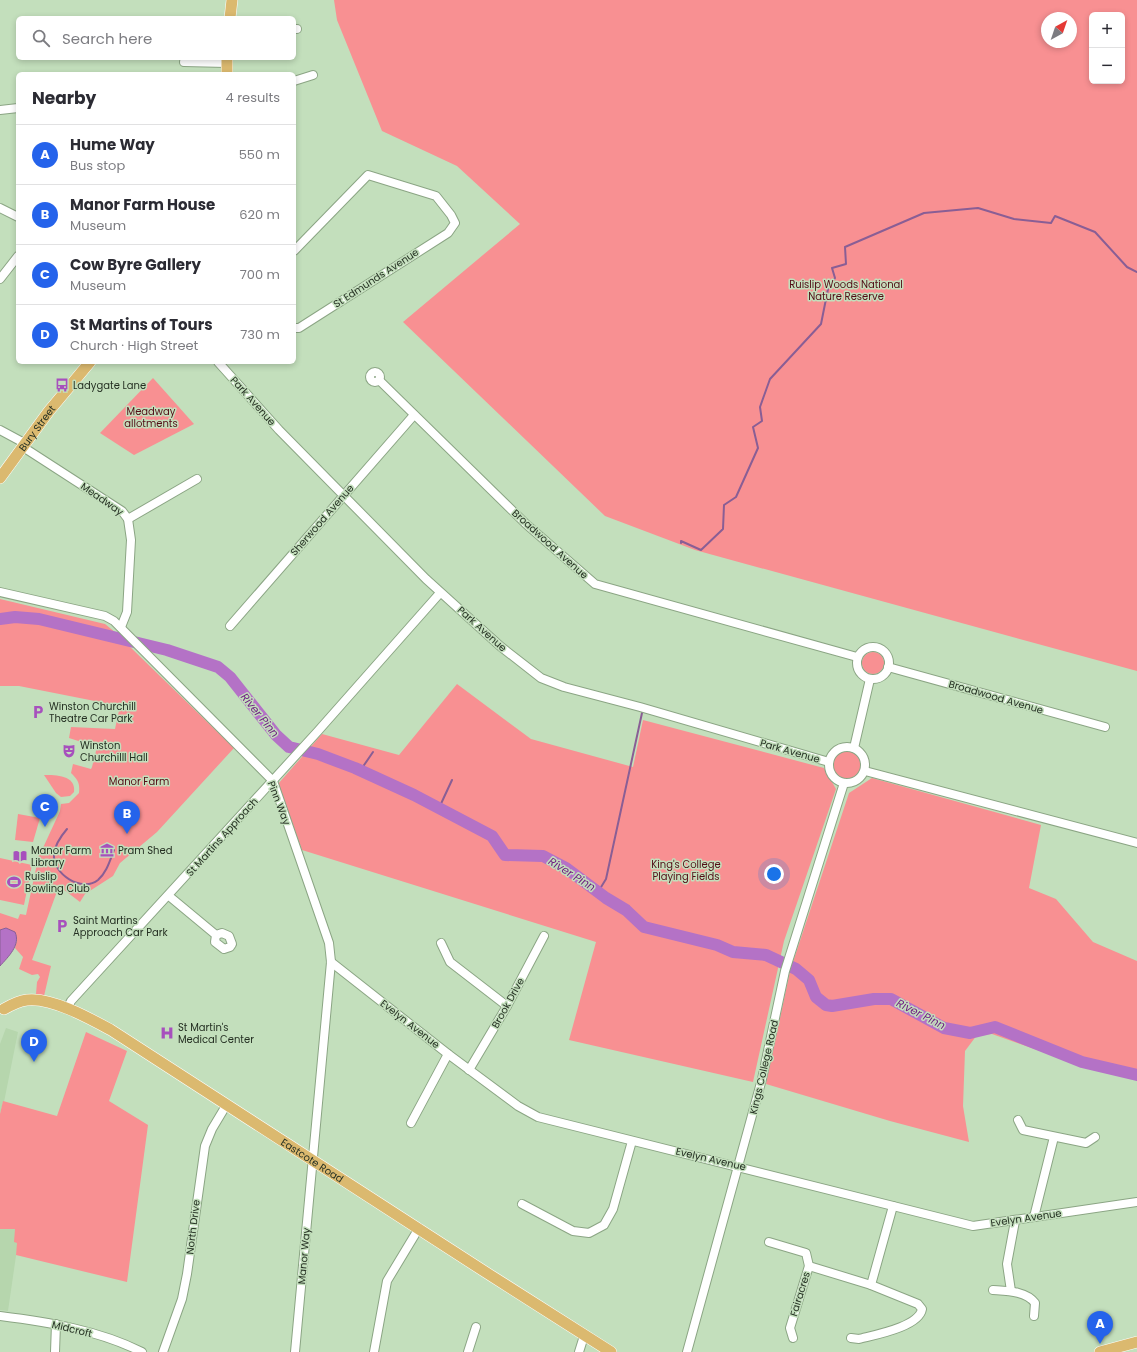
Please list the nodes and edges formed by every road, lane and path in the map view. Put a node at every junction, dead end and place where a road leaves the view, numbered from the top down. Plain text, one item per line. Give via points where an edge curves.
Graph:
1 (232, 0) edge
2 (230, 16) edge
3 (184, 62) dead end
4 (227, 65) edge
5 (314, 73) dead end
6 (296, 80) edge
7 (16, 108) edge
8 (0, 110) edge
9 (0, 208) edge
10 (16, 216) edge
11 (296, 249) edge
12 (16, 259) edge
13 (0, 279) edge
14 (296, 328) edge
15 (88, 364) edge
16 (220, 364) edge
17 (379, 380) dead end
18 (414, 415) junction
19 (0, 430) edge
20 (24, 445) junction
21 (0, 478) edge
22 (197, 479) dead end
23 (344, 496) junction
24 (128, 519) junction
25 (0, 592) edge
26 (440, 593) junction
27 (230, 626) dead end
28 (123, 630) junction
29 (857, 657) junction
30 (888, 667) junction
31 (870, 679) junction
32 (1105, 727) dead end
33 (854, 748) junction
34 (829, 762) junction
35 (865, 771) junction
36 (272, 781) junction
37 (844, 783) junction
38 (1137, 843) edge
39 (169, 896) junction
40 (216, 935) dead end
41 (544, 936) dead end
42 (441, 943) dead end
43 (331, 962) junction
44 (507, 1006) junction
45 (2, 1007) edge
46 (67, 1009) junction
47 (0, 1020) edge
48 (448, 1054) junction
49 (469, 1070) junction
50 (227, 1104) junction
51 (1018, 1120) dead end
52 (411, 1122) dead end
53 (1054, 1137) junction
54 (1095, 1137) dead end
55 (632, 1141) junction
56 (312, 1160) junction
57 (739, 1166) junction
58 (1137, 1202) edge
59 (522, 1204) dead end
60 (893, 1206) junction
61 (1034, 1217) junction
62 (1015, 1221) junction
63 (419, 1228) junction
64 (769, 1242) dead end
65 (809, 1266) junction
66 (871, 1285) junction
67 (993, 1290) dead end
68 (1011, 1292) junction
69 (0, 1316) edge
70 (1034, 1316) dead end
71 (56, 1324) junction
72 (476, 1326) dead end
73 (584, 1336) junction
74 (793, 1338) dead end
75 (851, 1338) dead end
76 (1137, 1342) edge
77 (55, 1352) edge
78 (142, 1352) edge
79 (163, 1352) edge
80 (295, 1352) edge
81 (374, 1352) edge
82 (468, 1352) edge
83 (579, 1352) edge
84 (611, 1352) edge
85 (687, 1352) edge
86 (1100, 1352) edge

1 - 2 main road
3 - 4 street
5 - 6 street
7 - 8 street
9 - 10 street
11 - 14 street, St Edmunds Avenue via 368,175 436,196 455,223 448,233
12 - 13 street
15 - 20 main road, Bury Street
16 - 23 street, Park Avenue via 279,430
17 - 18 street, Broadwood Avenue
18 - 23 street, Sherwood Avenue
18 - 29 street, Broadwood Avenue via 526,524 594,584
19 - 20 street
20 - 21 main road, Bury Street
20 - 24 street, Meadway via 122,511
22 - 24 street
23 - 26 street, Park Avenue
23 - 27 street, Sherwood Avenue
24 - 28 street, Meadway via 131,540 127,612
25 - 28 street, Pinn Way via 105,616
26 - 34 street, Park Avenue via 541,678 564,687
26 - 36 street, St Martins Approach
28 - 36 street, Pinn Way
29 - 30 street via 866,648 878,647 887,654
29 - 31 street via 857,668
30 - 31 street via 881,677
30 - 32 street, Broadwood Avenue
31 - 33 street
33 - 34 street via 848,746 838,749
33 - 35 street via 865,760
34 - 37 street via 830,773
35 - 37 street via 857,781
35 - 38 street
36 - 39 street, St Martins Approach
36 - 43 street, Pinn Way via 328,943
37 - 57 street, Kings College Road via 784,971 762,1079
39 - 40 street
39 - 46 street, St Martins Approach via 71,1001
41 - 44 street, Brook Drive
42 - 44 street via 450,962
43 - 48 street, Evelyn Avenue
43 - 56 street, Pinn Way
44 - 49 street, Brook Drive
45 - 46 main road, Eastcote Road via 35,1000
45 - 47 main road
46 - 50 main road, Eastcote Road via 124,1037
48 - 49 street, Evelyn Avenue
48 - 52 street
49 - 55 street, Evelyn Avenue via 518,1106 538,1117
50 - 56 main road, Eastcote Road
50 - 79 street, North Drive via 205,1146 186,1280 175,1322
51 - 53 street via 1023,1130
53 - 54 street via 1086,1143
53 - 61 street
55 - 57 street, Evelyn Avenue
55 - 59 street via 613,1209 604,1225 589,1233 573,1231
56 - 63 main road, Eastcote Road
56 - 80 street, Manor Way
57 - 60 street, Evelyn Avenue
57 - 85 street, Kings College Road
58 - 61 street, Evelyn Avenue
60 - 62 street, Evelyn Avenue via 973,1226
60 - 66 street
61 - 62 street, Evelyn Avenue
62 - 68 street via 1007,1264
63 - 73 main road, Eastcote Road
63 - 81 street via 387,1281
64 - 65 street via 806,1253
65 - 66 street, Fairacres
65 - 74 street, Fairacres via 790,1328
66 - 75 street, Fairacres via 918,1304 922,1312 907,1324 859,1339
67 - 68 street
68 - 70 street via 1023,1294 1033,1300 1036,1306
69 - 71 street, Midcroft
71 - 77 street
71 - 78 street, Midcroft via 116,1341
72 - 82 street
73 - 83 street
73 - 84 main road, Eastcote Road
76 - 86 main road

